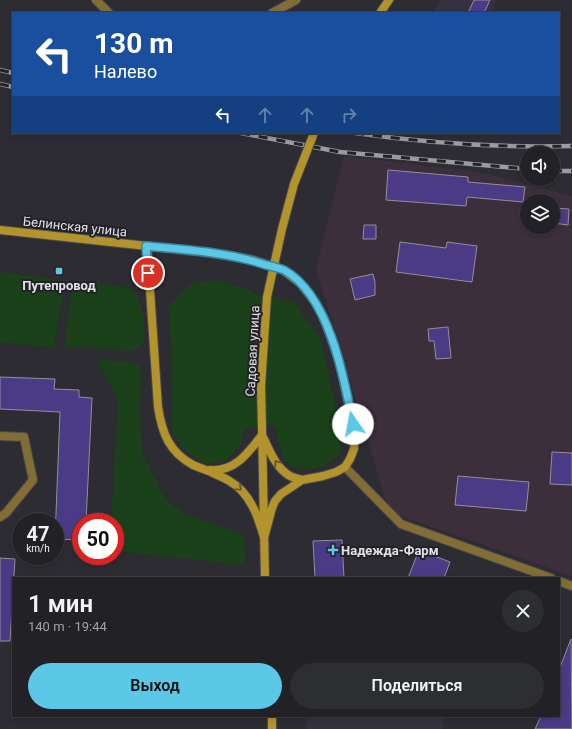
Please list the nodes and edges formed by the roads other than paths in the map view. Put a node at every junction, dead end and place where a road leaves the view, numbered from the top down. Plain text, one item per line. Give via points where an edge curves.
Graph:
1 (96, 0) edge
2 (296, 0) edge
3 (389, 0) edge
4 (108, 12) edge
5 (274, 12) edge
6 (381, 12) edge
7 (314, 134) edge
8 (0, 230) edge
9 (146, 246) junction
10 (262, 430) junction
11 (0, 436) edge
12 (345, 467) junction
13 (205, 470) junction
14 (302, 480) junction
15 (0, 517) edge
16 (264, 538) junction
17 (265, 577) edge
18 (548, 577) edge
19 (560, 581) edge
20 (572, 586) edge
21 (272, 717) edge
22 (272, 729) edge

1 - 4 street
2 - 5 street
3 - 6 main road
7 - 10 main road, Садовая улица, bridge via 294,184 267,297 261,386
8 - 9 main road, Белинская улица
9 - 12 main road, Белинская улица via 254,260 283,270 300,283 324,318 339,361 355,433 354,449
9 - 13 main road via 161,422 165,437 179,455
10 - 13 main road via 251,450 235,464 225,469
14 -> 10 main road via 282,470 273,458
10 - 16 main road, Садовая улица
11 - 15 street via 24,437 33,480
12 - 14 main road via 323,476
12 - 18 street via 401,524
13 -> 16 main road via 226,479 242,490 252,503
14 - 16 main road via 275,501
16 - 17 main road, Садовая улица
19 - 20 street
21 - 22 main road

